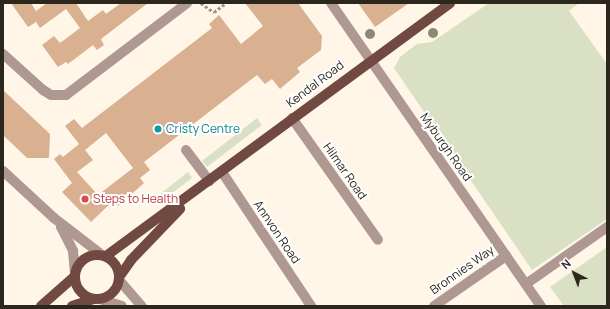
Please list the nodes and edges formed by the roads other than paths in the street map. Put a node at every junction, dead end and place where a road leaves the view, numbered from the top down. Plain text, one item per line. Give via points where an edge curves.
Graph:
1 (187, 3) edge
2 (331, 3) edge
3 (450, 3) edge
4 (3, 54) edge
5 (370, 60) junction
6 (292, 118) junction
7 (186, 150) dead end
8 (3, 171) edge
9 (222, 172) junction
10 (209, 181) junction
11 (199, 189) junction
12 (54, 218) junction
13 (607, 227) edge
14 (378, 240) dead end
15 (104, 256) junction
16 (506, 256) junction
17 (75, 274) junction
18 (119, 278) junction
19 (526, 284) junction
20 (96, 299) junction
21 (41, 306) edge
22 (72, 306) edge
23 (122, 306) edge
24 (142, 306) edge
25 (311, 306) edge
26 (434, 306) edge
27 (541, 306) edge

1 - 4 street via 66,95 51,95 43,90
2 - 5 street, Myburgh Road
3 - 5 main road, Kendal Road
5 - 6 main road, Kendal Road
5 - 16 street, Myburgh Road
6 - 9 main road, Kendal Road
6 - 14 street, Hilmar Road
7 - 10 street
8 - 12 street
9 - 10 main road, Kendal Road
9 - 25 street, Annvon Road
10 - 11 main road, Kendal Road
11 - 15 main road, Kendal Road
11 - 18 main road, Kendal Road via 131,260
12 - 15 street
12 - 17 street via 71,244
13 - 19 street
15 - 17 main road via 92,255 83,260
15 - 18 main road via 117,266
16 - 19 street, Myburgh Road
16 - 26 street, Bronnies Way
17 - 20 main road via 81,293
17 - 21 main road
18 - 20 main road via 112,294
18 - 24 street
19 - 27 street, Myburgh Road
20 - 22 main road
20 - 23 street

